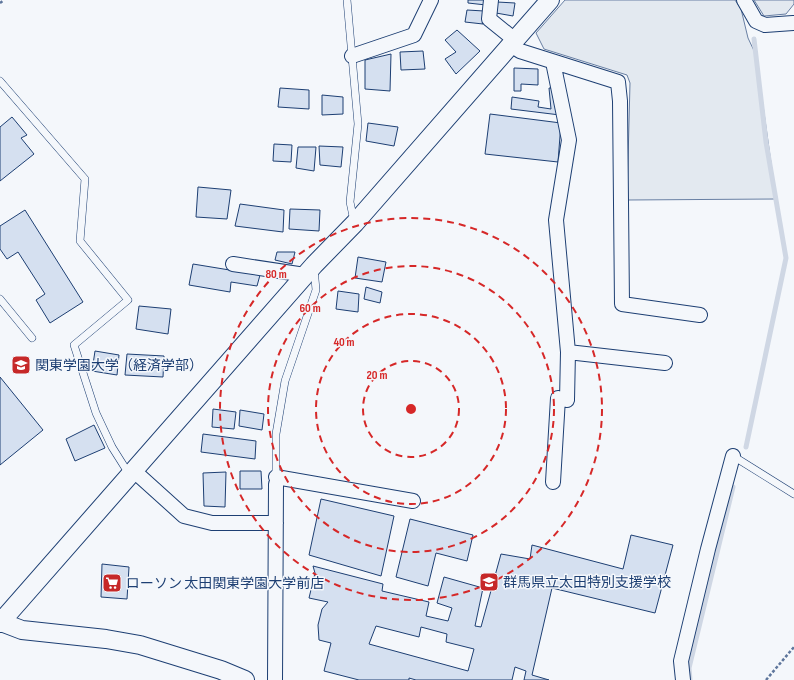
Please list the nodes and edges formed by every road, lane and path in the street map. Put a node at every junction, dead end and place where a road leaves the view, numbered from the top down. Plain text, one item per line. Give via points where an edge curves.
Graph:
1 (4, 0) edge
2 (347, 0) edge
3 (431, 0) edge
4 (492, 0) edge
5 (550, 0) edge
6 (744, 0) edge
7 (0, 3) edge
8 (794, 22) edge
9 (513, 43) junction
10 (352, 56) junction
11 (553, 62) junction
12 (0, 81) edge
13 (355, 223) junction
14 (233, 264) dead end
15 (310, 270) junction
16 (0, 299) edge
17 (700, 315) dead end
18 (32, 338) dead end
19 (568, 352) junction
20 (665, 363) dead end
21 (732, 456) joint
22 (132, 472) junction
23 (276, 481) junction
24 (553, 482) dead end
25 (794, 494) edge
26 (413, 501) dead end
27 (276, 523) junction
28 (0, 622) edge
29 (794, 647) edge
30 (245, 680) edge
31 (275, 680) edge
32 (683, 680) edge
33 (766, 680) edge

1 - 7 path
2 - 10 lane
3 - 10 street via 414,35
4 - 9 street via 489,19
5 - 9 street
6 - 8 street via 756,21 766,25
9 - 11 street via 520,51
9 - 13 street
10 - 13 lane via 358,124 350,202
11 - 17 street via 618,82 622,304
11 - 19 street via 569,140 556,220
12 - 22 lane via 85,179 80,241 128,300 74,345 96,413 112,447
13 - 15 street
14 - 15 street
15 - 22 street
15 - 23 lane via 316,290 285,381 276,434
16 - 18 lane
19 - 20 street
19 - 24 street via 567,400 558,398
21 - 25 lane
21 - 32 street via 680,661
22 - 27 street via 184,516 212,522
22 - 28 street
23 - 26 street
23 - 27 street
27 - 31 street
28 - 30 street via 22,630 140,645
29 - 33 path

